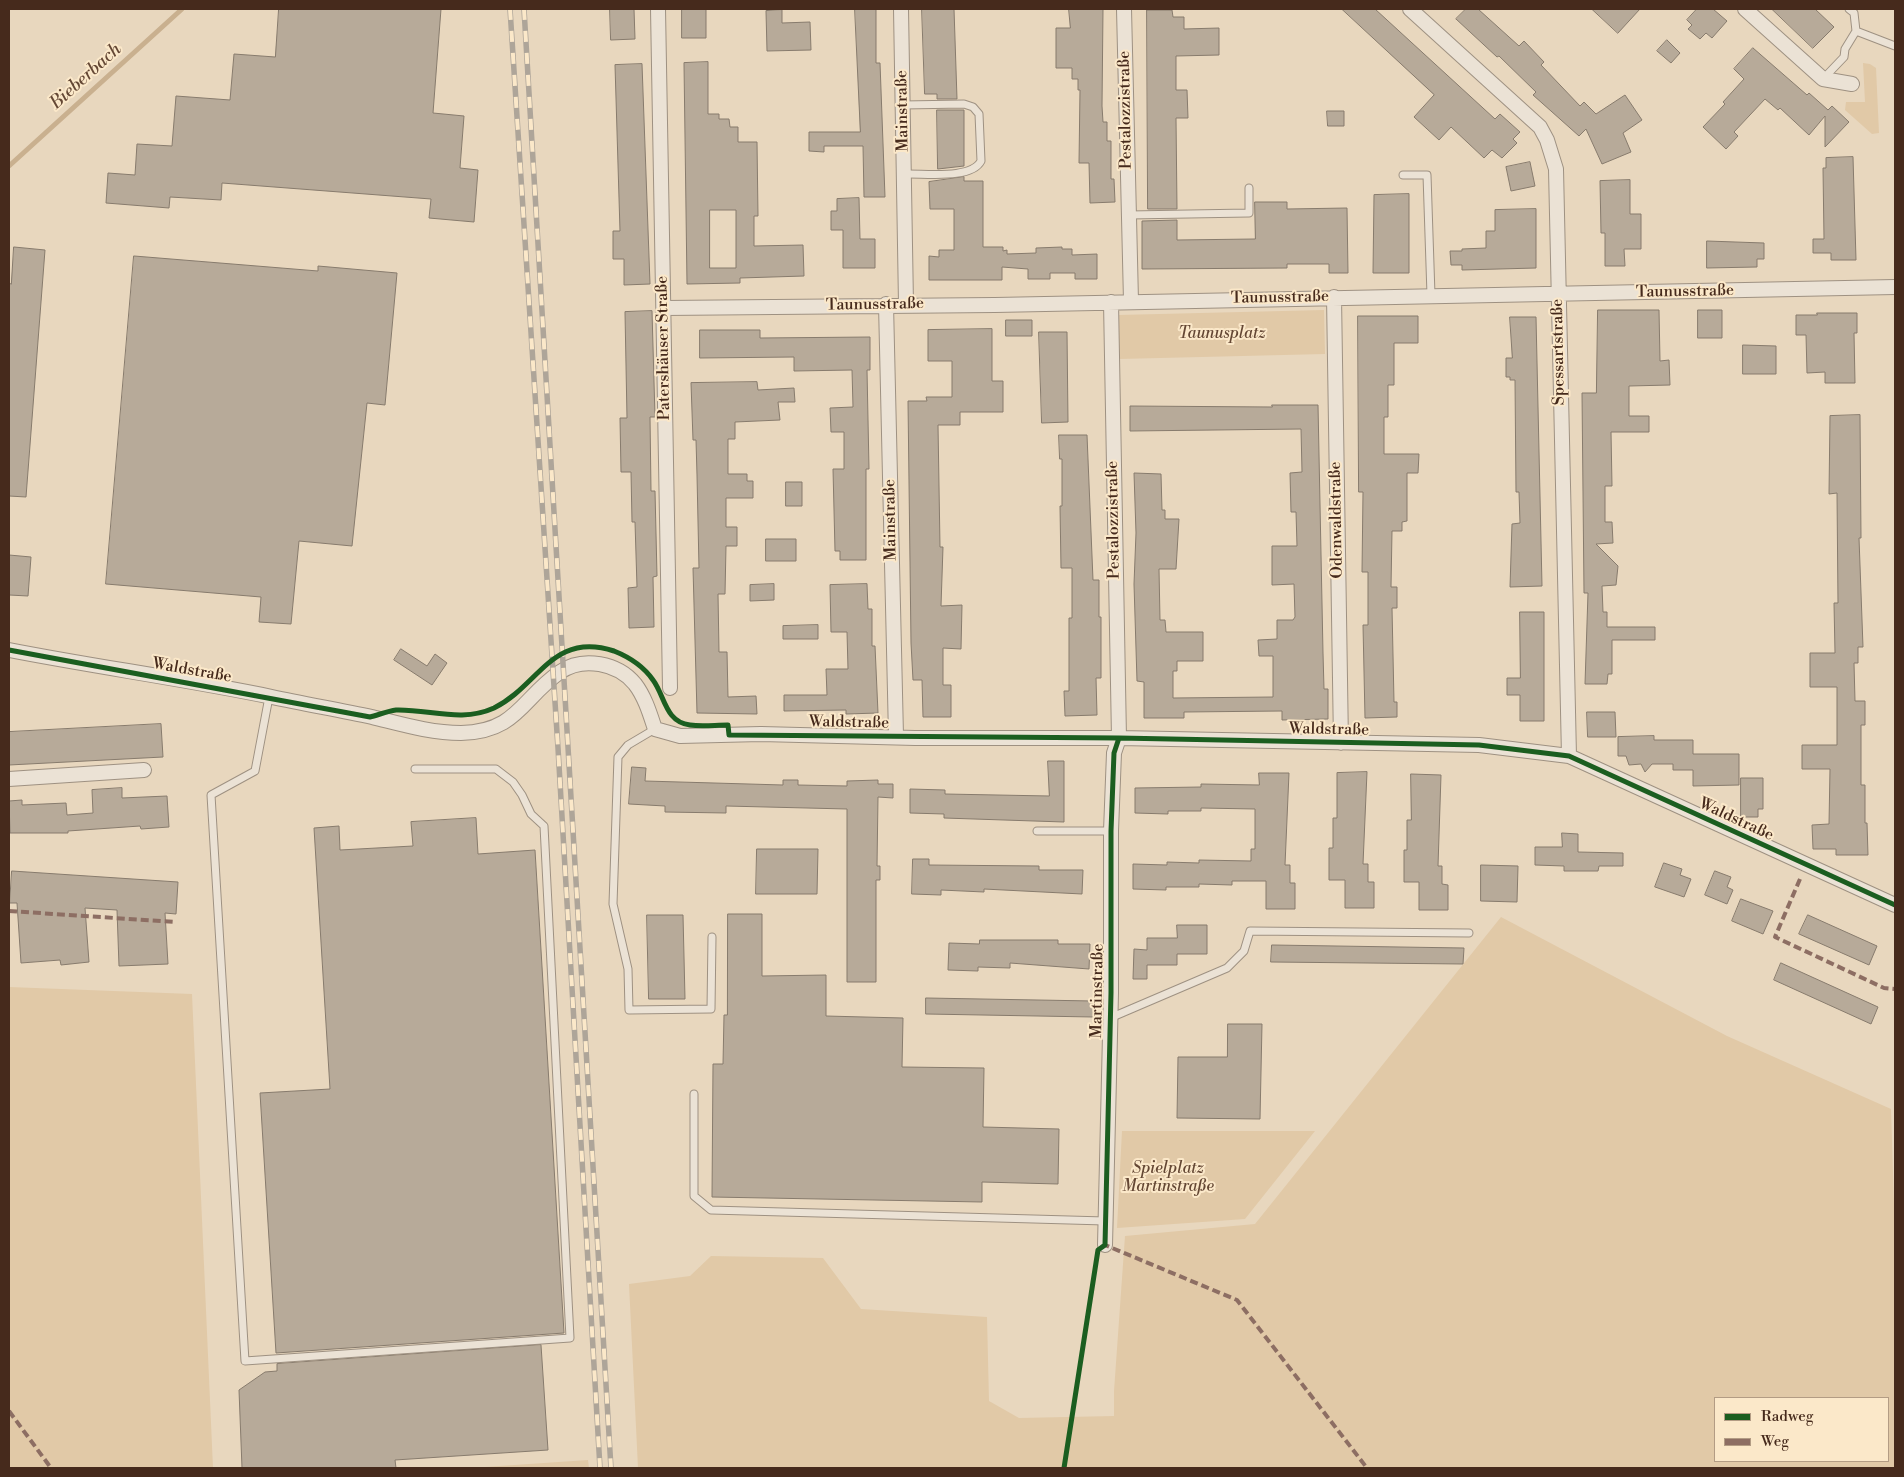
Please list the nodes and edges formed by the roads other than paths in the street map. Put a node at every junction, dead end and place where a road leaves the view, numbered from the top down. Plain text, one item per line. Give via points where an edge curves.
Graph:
1 (658, 9) edge
2 (901, 9) edge
3 (1124, 9) edge
4 (1410, 9) edge
5 (1849, 9) edge
6 (1752, 11) edge
7 (1856, 31) junction
8 (1895, 46) edge
9 (1823, 79) junction
10 (1852, 84) dead end
11 (902, 105) junction
12 (904, 174) junction
13 (1403, 175) dead end
14 (1249, 188) dead end
15 (1128, 215) junction
16 (1895, 287) edge
17 (1431, 295) junction
18 (1558, 295) junction
19 (1334, 297) junction
20 (1131, 301) junction
21 (1111, 302) junction
22 (886, 304) junction
23 (906, 304) junction
24 (664, 308) junction
25 (9, 650) edge
26 (670, 688) dead end
27 (269, 697) junction
28 (655, 728) junction
29 (1119, 738) junction
30 (896, 742) junction
31 (1341, 743) junction
32 (1569, 756) junction
33 (415, 769) dead end
34 (144, 770) dead end
35 (9, 779) edge
36 (1037, 831) dead end
37 (1111, 832) junction
38 (1895, 905) edge
39 (1469, 933) dead end
40 (712, 937) dead end
41 (1110, 1018) junction
42 (694, 1094) dead end
43 (1105, 1221) junction
44 (1105, 1245) dead end

1 - 24 street, Patershäuser Straße
2 - 11 street, Mainstraße
3 - 15 street, Pestalozzistraße
4 - 18 street, Spessartstraße via 1540,127 1547,140 1556,169
5 - 7 lane via 1854,13
6 - 9 street
7 - 8 lane
7 - 9 lane via 1844,57
9 - 10 street
11 - 12 street, Mainstraße
11 - 12 lane via 964,104 973,107 979,114 981,161 978,168 966,173
12 - 23 street, Mainstraße
13 - 17 lane via 1427,175
14 - 15 lane via 1249,213
15 - 20 street, Pestalozzistraße
16 - 18 street, Taunusstraße
17 - 18 street, Taunusstraße
17 - 19 street, Taunusstraße
18 - 32 street, Spessartstraße
19 - 20 street, Taunusstraße
19 - 31 street, Odenwaldstraße
20 - 21 street, Taunusstraße
21 - 23 street, Taunusstraße
21 - 29 street, Pestalozzistraße
22 - 23 street, Taunusstraße
22 - 24 street, Taunusstraße
22 - 30 street, Mainstraße
24 - 26 street, Patershäuser Straße
25 - 27 street, Waldstraße
27 - 28 street, Waldstraße via 438,732 462,733 497,725 518,713 569,666 601,664 623,674 636,686
27 - 33 lane via 255,771 211,795 245,1362 570,1338 544,826 530,814 513,782 496,769
28 - 30 street, Waldstraße via 680,736 761,734
28 - 40 lane via 628,745 618,756 613,904 628,969 629,1010 711,1009
29 - 30 street, Waldstraße via 915,738
29 - 31 street, Waldstraße
29 - 37 street, Martinstraße via 1114,753
31 - 32 street, Waldstraße via 1479,745
32 - 38 street, Waldstraße
34 - 35 street
36 - 37 lane
37 - 41 street, Martinstraße
39 - 41 lane via 1250,931 1244,951 1227,968
41 - 43 street, Martinstraße
42 - 43 lane via 694,1196 711,1210
43 - 44 street, Martinstraße

